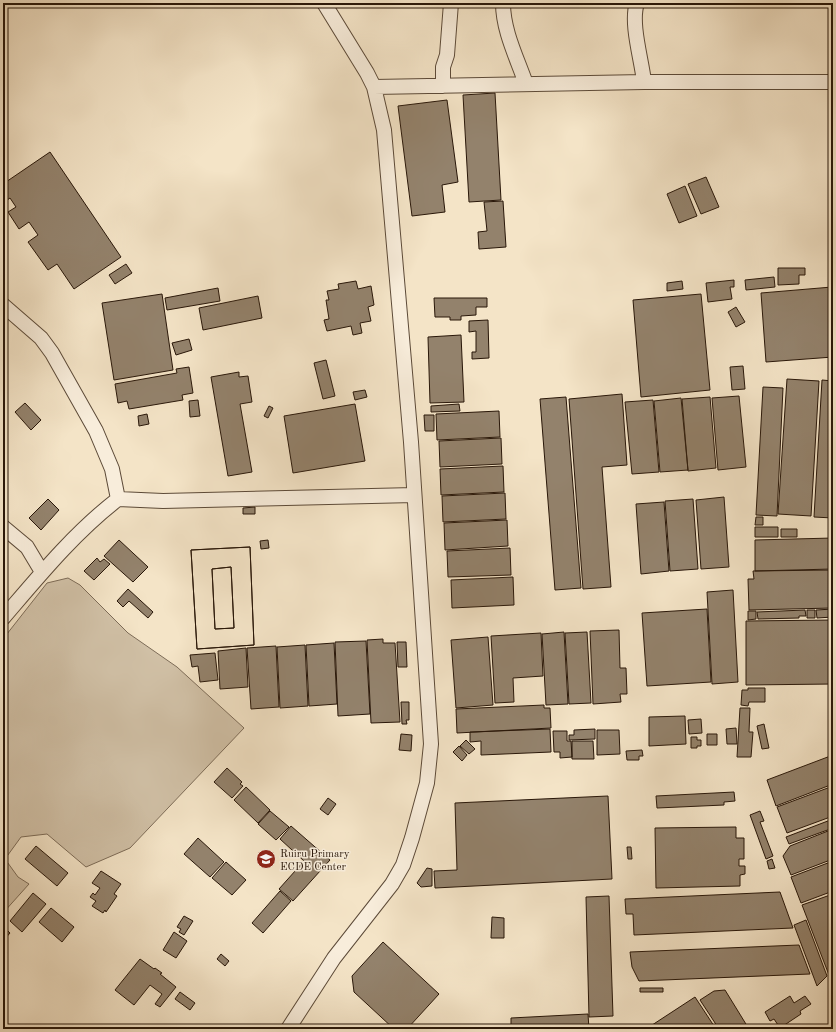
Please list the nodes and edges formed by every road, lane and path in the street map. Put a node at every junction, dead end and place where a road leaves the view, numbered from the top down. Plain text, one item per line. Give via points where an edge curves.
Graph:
1 (324, 3) edge
2 (451, 3) edge
3 (504, 3) edge
4 (637, 3) edge
5 (644, 82) junction
6 (833, 82) edge
7 (526, 84) junction
8 (443, 86) junction
9 (374, 87) junction
10 (3, 305) edge
11 (414, 495) junction
12 (118, 499) junction
13 (3, 527) edge
14 (42, 572) junction
15 (3, 618) edge
16 (288, 1029) edge

1 - 9 street
2 - 8 street
3 - 7 street via 507,29
4 - 5 street via 636,33
5 - 6 street
5 - 7 street
7 - 8 street
8 - 9 street
9 - 11 street via 384,130
10 - 12 street via 41,338 52,353 96,431 112,469
11 - 12 street via 163,501
11 - 16 street via 431,744 426,782 412,838 392,884 334,958
12 - 14 street via 98,515
13 - 14 street via 27,547
14 - 15 street

